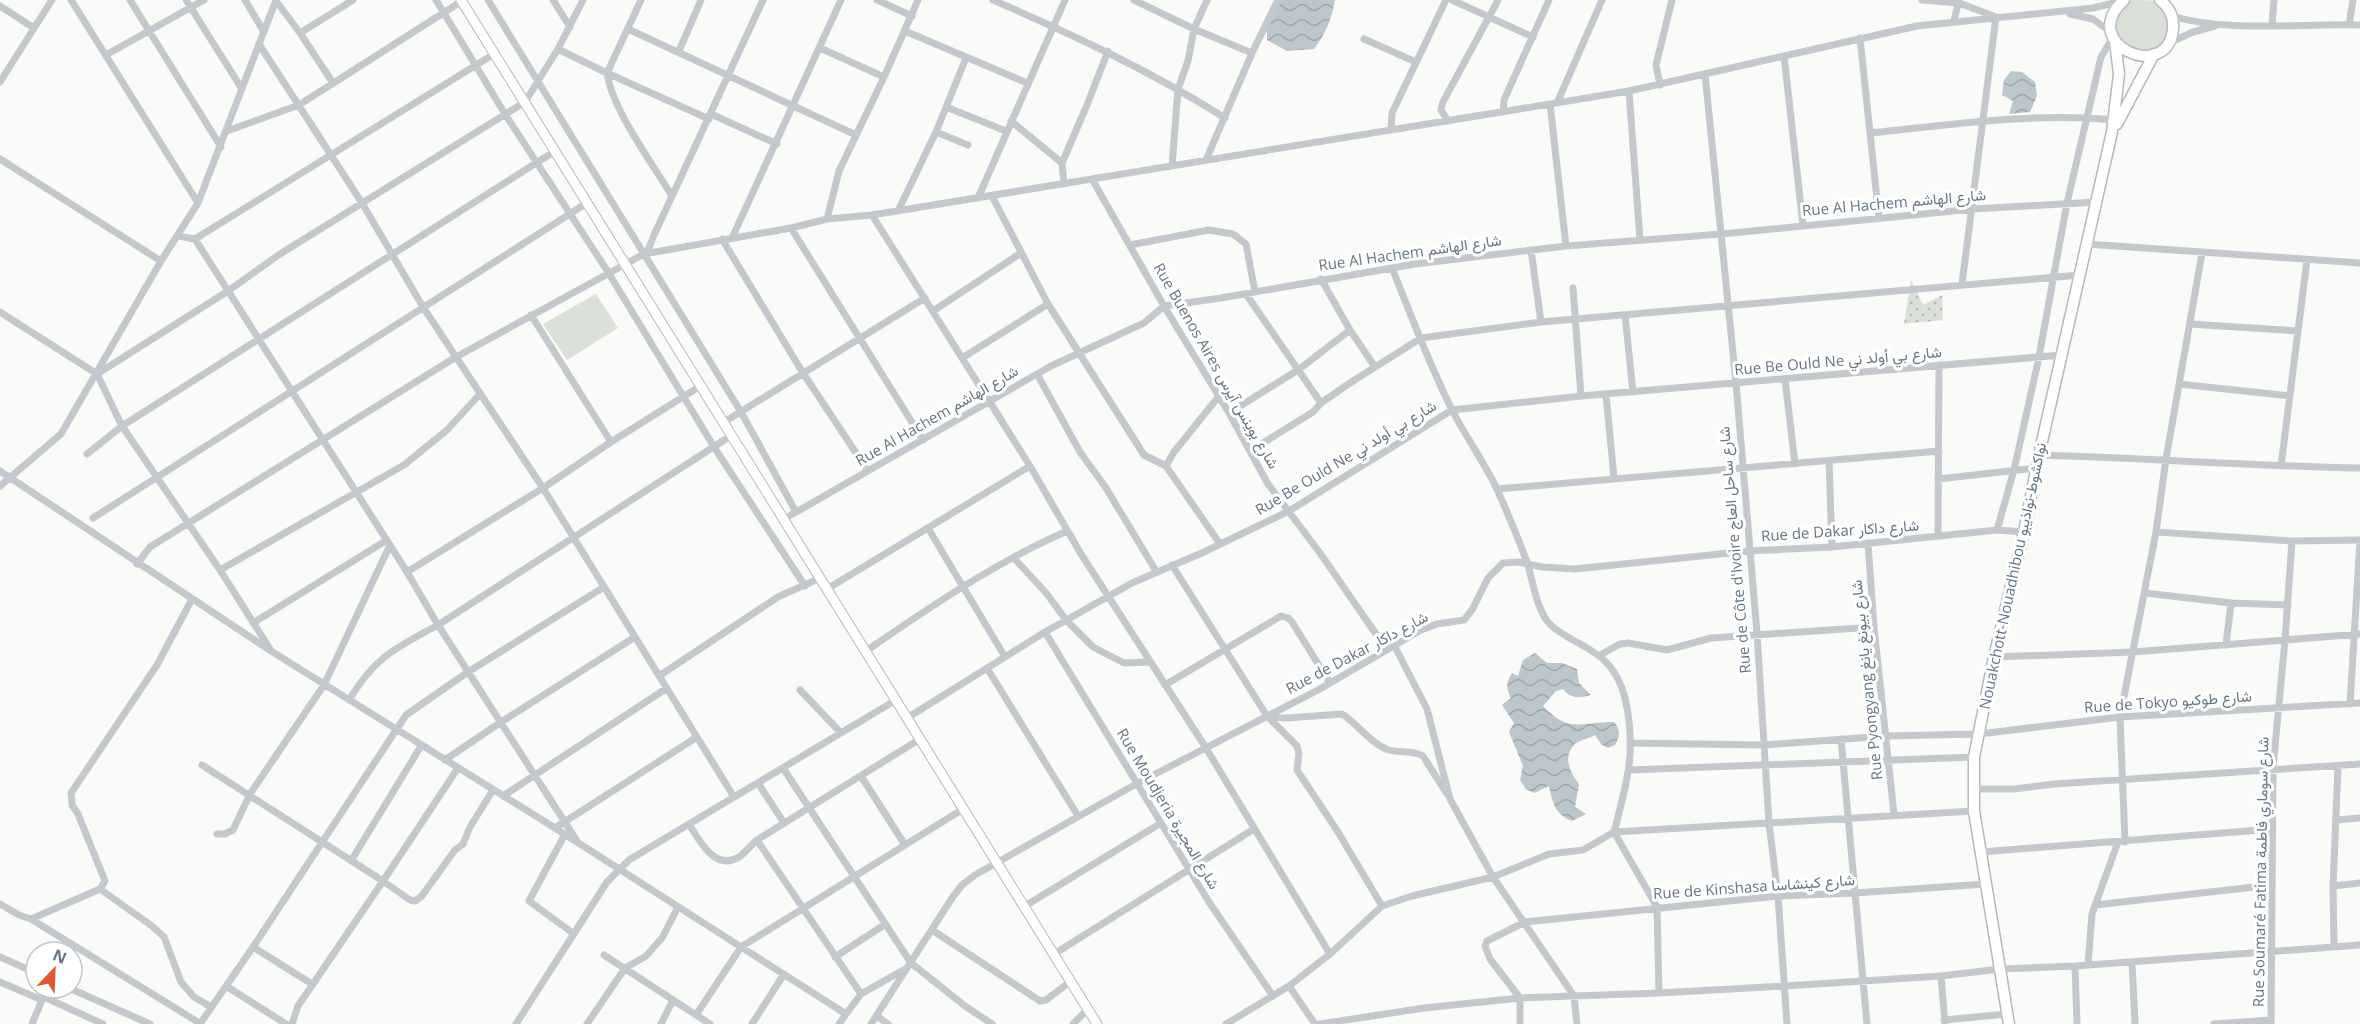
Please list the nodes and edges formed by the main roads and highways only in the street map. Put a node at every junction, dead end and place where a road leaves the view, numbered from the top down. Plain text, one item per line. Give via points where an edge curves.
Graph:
1 (2160, 0) edge
2 (462, 1) edge
3 (2123, 1) edge
4 (2169, 8) edge
5 (2114, 37) junction
6 (2154, 54) junction
7 (2112, 132) junction
8 (2008, 1019) edge
9 (1097, 1024) edge

1 - 4 highway
2 - 9 main road
3 - 5 highway via 2112,18
4 - 6 highway via 2173,28 2167,44
5 - 6 highway via 2132,55
5 - 7 highway, Nouakchott-Nouadhibou نواكشوط-نواذيبو via 2119,74
6 - 7 highway, Nouakchott-Nouadhibou نواكشوط-نواذيبو
7 - 8 highway, Nouakchott-Nouadhibou نواكشوط-نواذيبو via 1974,757 1974,811

